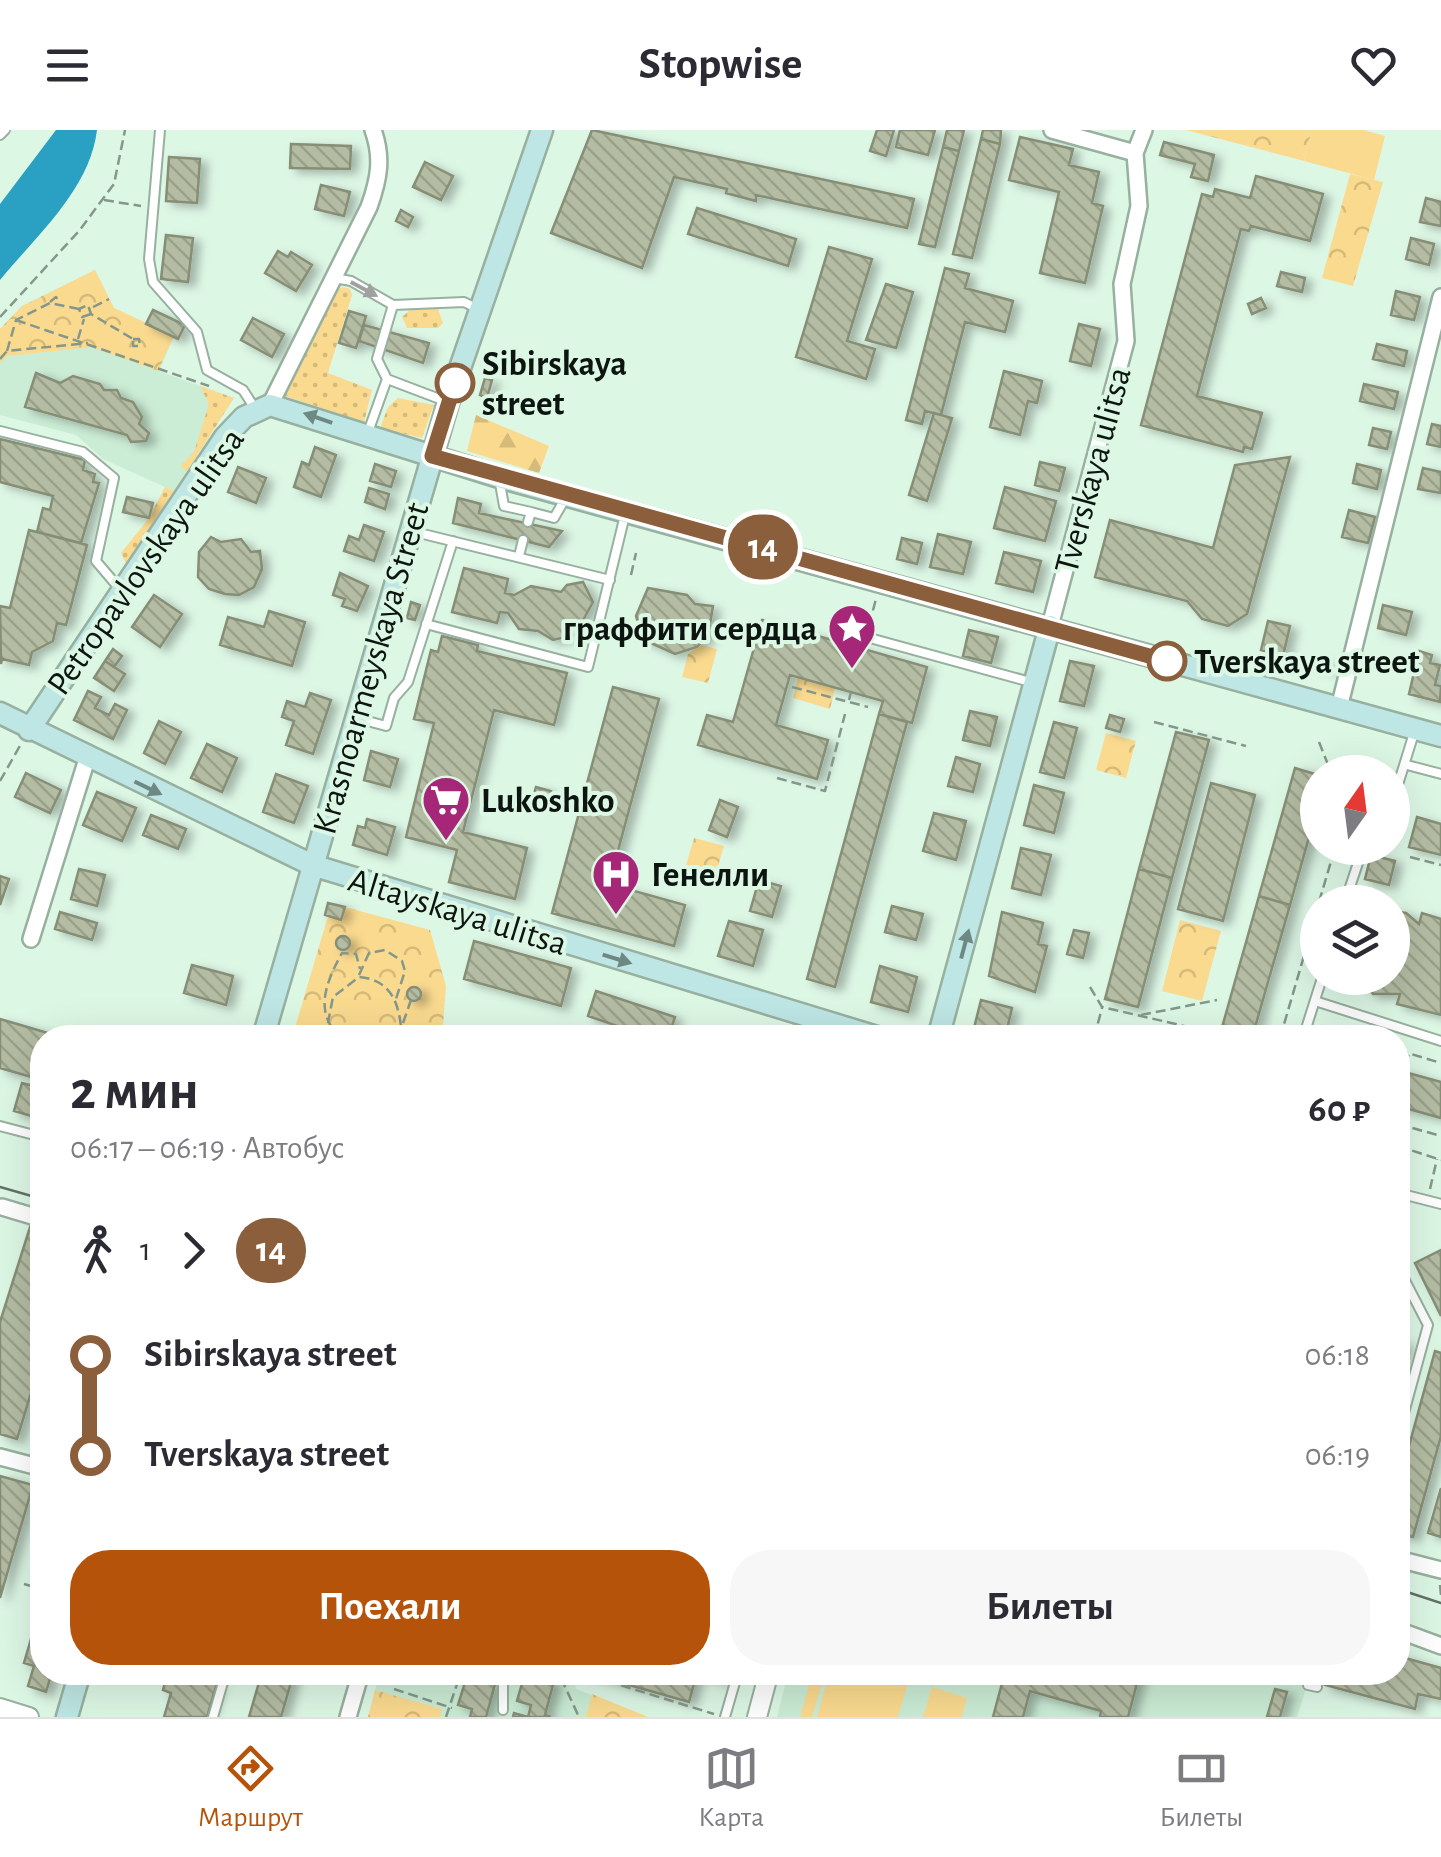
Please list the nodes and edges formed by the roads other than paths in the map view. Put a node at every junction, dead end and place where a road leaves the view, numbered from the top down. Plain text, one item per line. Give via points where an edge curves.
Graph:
1 (160, 130) edge
2 (372, 130) edge
3 (542, 130) edge
4 (1052, 130) edge
5 (1144, 130) edge
6 (1135, 154) junction
7 (334, 278) junction
8 (1441, 297) edge
9 (393, 305) junction
10 (480, 310) junction
11 (387, 378) junction
12 (448, 403) junction
13 (263, 408) junction
14 (0, 431) edge
15 (367, 435) junction
16 (432, 456) junction
17 (499, 477) junction
18 (568, 495) junction
19 (626, 511) junction
20 (410, 530) junction
21 (524, 540) dead end
22 (452, 541) junction
23 (519, 556) junction
24 (610, 580) junction
25 (122, 591) junction
26 (426, 624) junction
27 (1050, 626) junction
28 (866, 638) road end
29 (1034, 683) junction
30 (1339, 708) junction
31 (0, 713) edge
32 (355, 718) junction
33 (1415, 729) junction
34 (29, 730) junction
35 (1441, 736) edge
36 (1409, 755) edge
37 (87, 758) junction
38 (1410, 766) edge
39 (1441, 774) edge
40 (312, 866) junction
41 (31, 939) dead end
42 (1317, 995) edge
43 (1315, 1001) junction
44 (267, 1025) edge
45 (804, 1025) edge
46 (942, 1025) edge
47 (1307, 1025) edge
48 (1391, 1025) edge
49 (1410, 1031) edge
50 (1441, 1041) edge
51 (0, 1126) edge
52 (30, 1135) edge
53 (1410, 1196) edge
54 (1441, 1204) edge
55 (1, 1211) edge
56 (30, 1217) edge
57 (1410, 1290) edge
58 (1410, 1391) edge
59 (0, 1457) edge
60 (30, 1465) edge
61 (1410, 1561) edge
62 (1441, 1570) edge
63 (1410, 1634) edge
64 (1441, 1646) edge
65 (76, 1685) edge
66 (222, 1685) edge
67 (358, 1685) edge
68 (502, 1685) edge
69 (734, 1685) edge
70 (765, 1685) edge
71 (0, 1708) edge
72 (503, 1710) dead end
73 (28, 1717) edge
74 (67, 1717) edge
75 (213, 1717) edge
76 (348, 1717) edge
77 (724, 1717) edge
78 (757, 1717) edge

1 - 13 lane via 149,258 154,282 197,332 207,370
2 - 7 street, Petropavlovskaya ulitsa via 379,179
3 - 10 main road, Krasnoarmeyskaya Street
4 - 6 street
5 - 6 street, Tverskaya ulitsa
6 - 27 street, Tverskaya ulitsa via 1140,206 1122,284 1126,341
7 -> 9 lane
7 - 13 street, Petropavlovskaya ulitsa
8 - 30 street
9 - 10 lane via 464,302
9 - 11 lane via 377,358
10 - 12 main road, Krasnoarmeyskaya Street
11 - 12 lane
11 - 15 lane
12 - 16 main road, Krasnoarmeyskaya Street
15 -> 13 main road
13 - 25 main road, Petropavlovskaya ulitsa via 225,437 185,485
14 - 25 lane via 83,452 114,478 96,561
15 - 16 main road
16 - 17 main road
16 - 20 main road, Krasnoarmeyskaya Street
17 - 18 main road
17 - 18 lane via 504,506 530,517 554,518
18 - 19 main road
19 - 24 lane
19 - 27 main road
20 - 22 lane
20 - 32 main road, Krasnoarmeyskaya Street
21 - 23 lane
22 - 23 lane
22 - 26 lane
23 - 24 lane
24 - 26 lane via 588,667
25 - 34 main road, Petropavlovskaya ulitsa
26 - 32 lane via 386,726
27 - 29 main road, Tverskaya ulitsa
27 - 30 main road
28 - 29 lane
46 -> 29 main road, Tverskaya ulitsa
30 - 33 main road
31 - 34 main road, Altayskaya ulitsa
32 - 40 main road, Krasnoarmeyskaya Street
33 - 35 main road
33 - 36 lane
34 - 37 main road, Altayskaya ulitsa
37 -> 40 main road, Altayskaya ulitsa
37 - 41 street
38 - 39 lane
40 - 44 main road, Krasnoarmeyskaya Street
40 -> 45 main road, Altayskaya ulitsa
42 - 43 lane
43 - 47 lane
43 - 48 lane
49 - 50 lane
51 - 52 lane
53 - 54 lane
55 - 56 street
57 - 58 lane via 1428,1324
59 - 60 street
61 - 62 street
63 - 64 street
65 - 74 main road
66 - 75 lane
67 - 76 street
68 - 72 lane
69 - 77 lane
70 - 78 street
71 - 73 street

